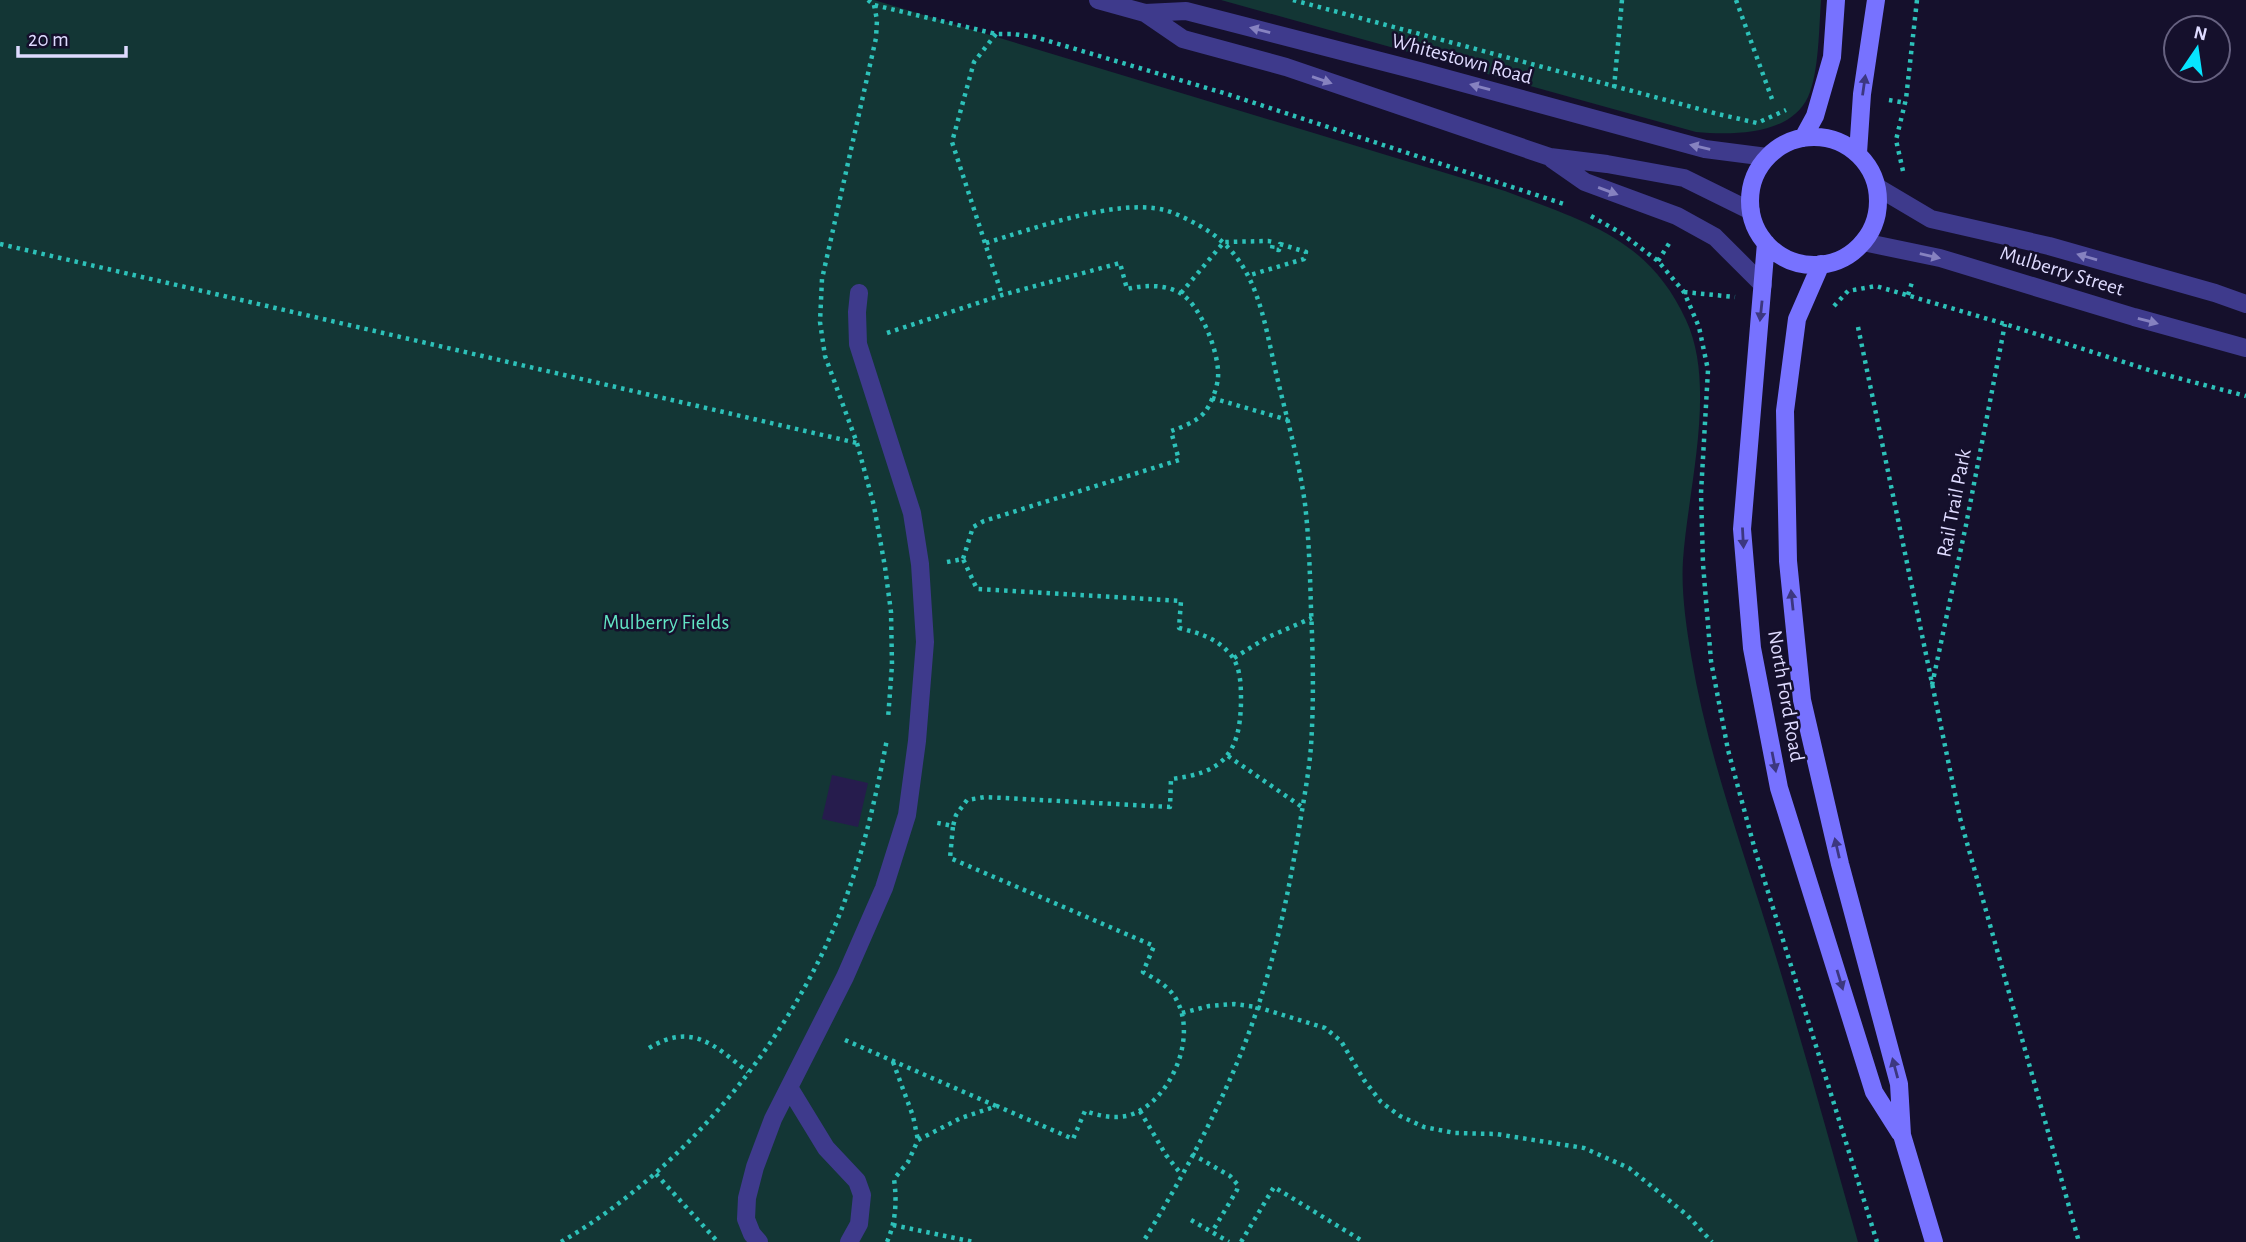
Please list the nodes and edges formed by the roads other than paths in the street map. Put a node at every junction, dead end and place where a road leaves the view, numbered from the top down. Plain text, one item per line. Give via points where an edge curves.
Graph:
1 (1098, 0) edge
2 (1836, 0) edge
3 (1876, 0) edge
4 (1145, 13) junction
5 (1803, 138) junction
6 (1858, 153) junction
7 (1550, 157) junction
8 (1767, 157) junction
9 (1877, 187) junction
10 (1751, 211) junction
11 (1863, 242) junction
12 (1766, 243) junction
13 (1821, 264) junction
14 (1763, 285) junction
15 (859, 293) dead end
16 (2246, 304) edge
17 (2246, 348) edge
18 (790, 1090) junction
19 (1902, 1136) junction
20 (759, 1242) edge
21 (849, 1242) edge
22 (1934, 1242) edge

1 - 4 street, Whitestown Road
2 - 5 main road via 1832,57 1815,116
6 -> 3 main road
4 -> 7 street, Whitestown Road via 1182,39 1286,67
8 -> 4 street, Whitestown Road via 1705,149 1186,11
5 - 6 main road via 1823,137
5 - 8 main road via 1784,144
6 - 9 main road
7 - 10 street, Whitestown Road via 1684,178
7 -> 14 street, Whitestown Road via 1585,182 1677,216 1715,237
8 - 10 main road via 1756,173
9 - 11 main road via 1878,206
16 -> 9 street, Mulberry Street via 2049,246 1931,219
10 - 12 main road
11 - 13 main road via 1851,253
11 -> 17 street, Mulberry Street via 1940,258
12 - 13 main road via 1782,256
12 - 14 main road, North Ford Road
19 -> 13 main road, North Ford Road via 1899,1084 1802,700 1788,561 1785,411 1797,319
14 -> 19 main road, North Ford Road via 1742,530 1752,648 1779,788 1874,1092
15 - 18 street via 858,344 912,513 925,642 922,694 907,816 895,855 865,934
18 - 20 street via 773,1119 747,1198 746,1219
18 - 21 street via 827,1148 857,1181 862,1209
19 - 22 main road, North Ford Road

